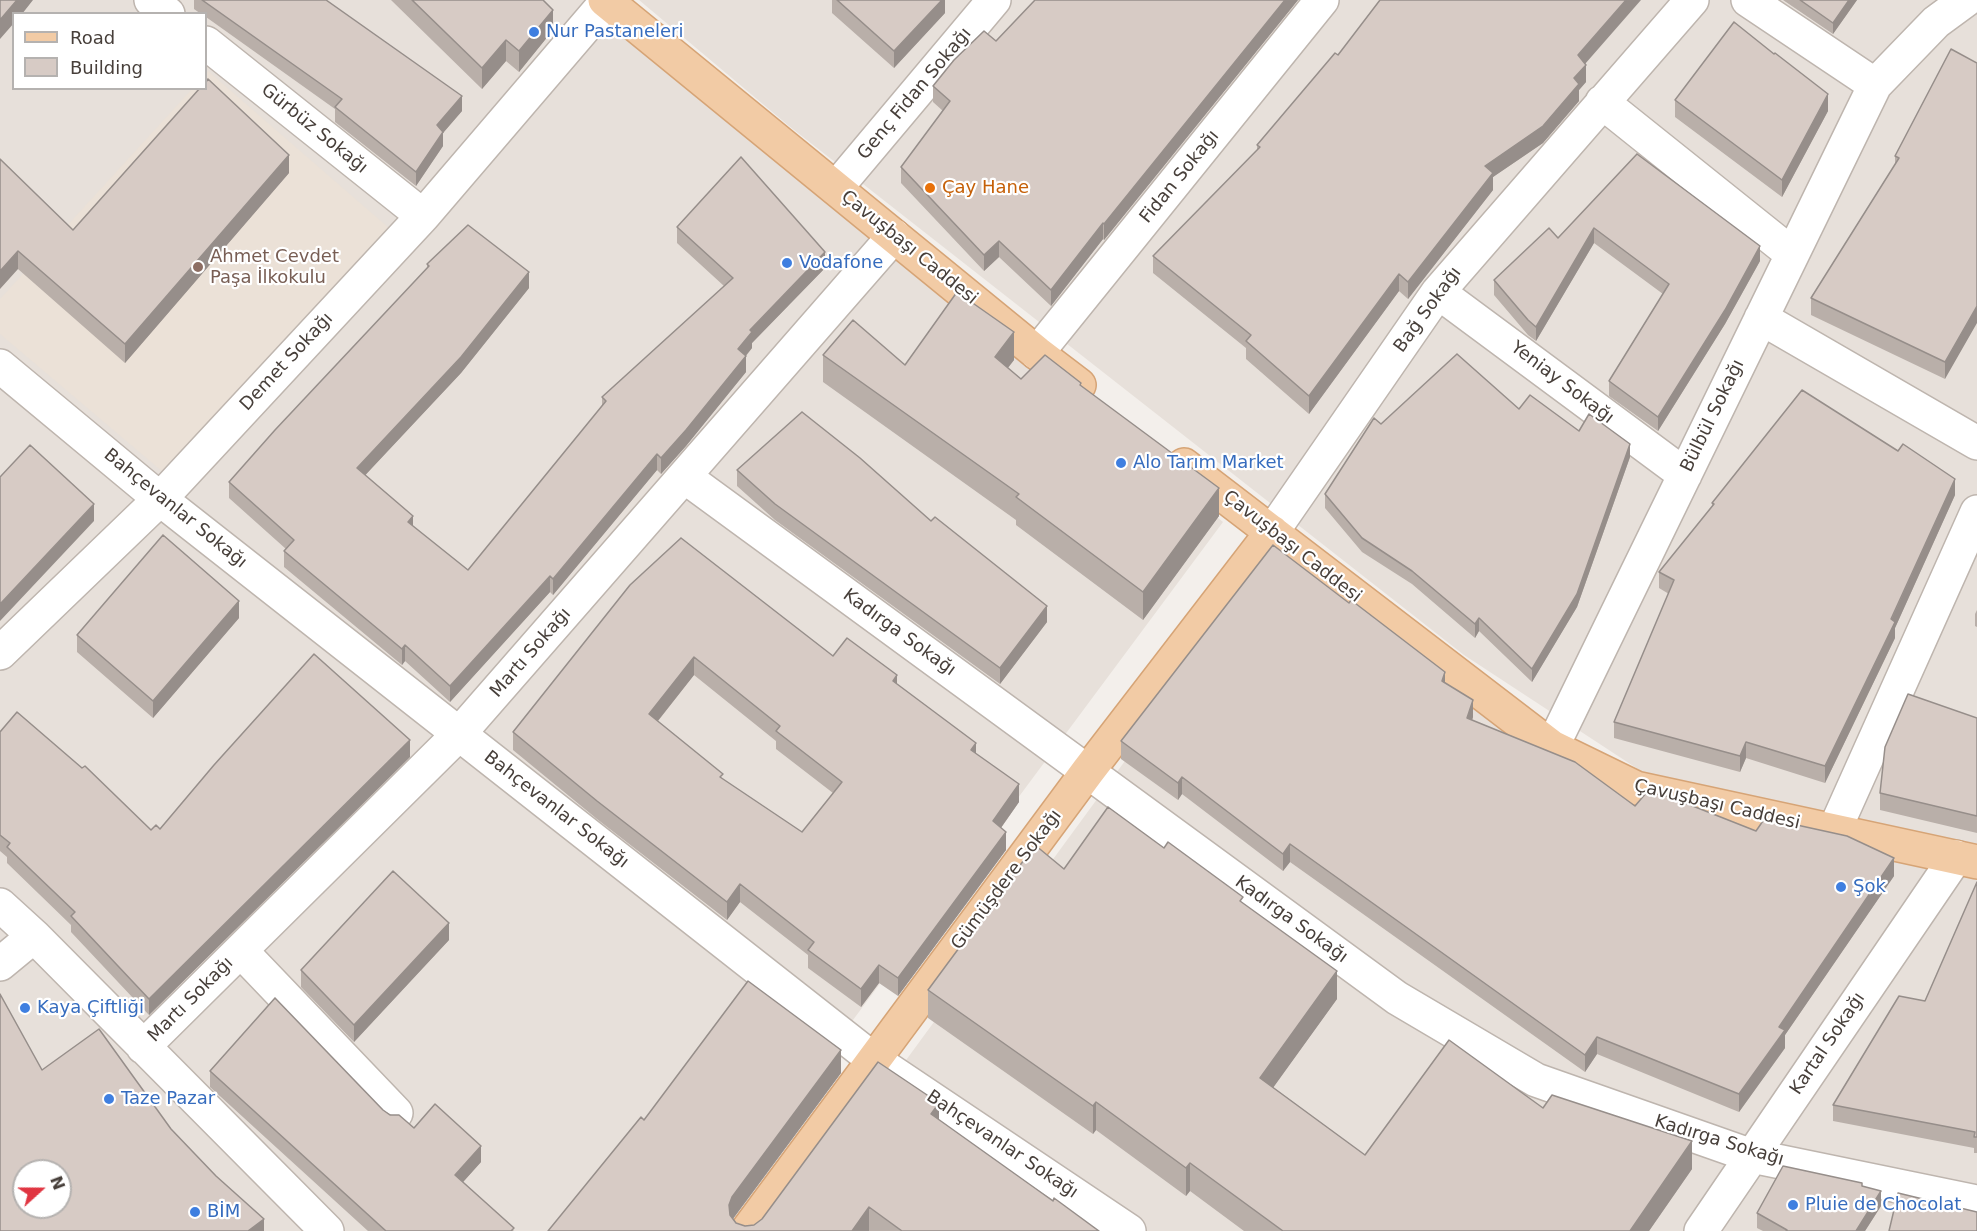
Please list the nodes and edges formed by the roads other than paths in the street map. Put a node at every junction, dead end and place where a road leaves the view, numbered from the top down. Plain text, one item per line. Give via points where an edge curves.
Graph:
1 (152, 0) edge
2 (607, 0) edge
3 (994, 0) edge
4 (1322, 0) edge
5 (1692, 0) edge
6 (1748, 0) edge
7 (1966, 0) edge
8 (166, 12) edge
9 (207, 44) edge
10 (1875, 85) junction
11 (1602, 102) junction
12 (836, 189) junction
13 (423, 216) junction
14 (894, 236) junction
15 (1792, 254) junction
16 (1438, 292) junction
17 (1761, 318) junction
18 (1038, 353) junction
19 (0, 366) edge
20 (1103, 403) edge
21 (1977, 443) edge
22 (1159, 446) edge
23 (1685, 474) junction
24 (685, 477) junction
25 (160, 499) junction
26 (1977, 512) edge
27 (1272, 532) junction
28 (0, 654) edge
29 (459, 735) junction
30 (1552, 747) junction
31 (1088, 771) junction
32 (1834, 831) junction
33 (1966, 859) edge
34 (0, 905) edge
35 (34, 936) junction
36 (241, 951) junction
37 (0, 964) edge
38 (143, 1047) junction
39 (874, 1060) junction
40 (396, 1113) edge
41 (1752, 1156) junction
42 (1977, 1202) edge
43 (327, 1231) edge
44 (747, 1231) edge
45 (1129, 1231) edge
46 (1701, 1231) edge

1 - 8 street
2 - 12 main road, Çavuşbaşı Caddesi
2 - 13 street, Demet Sokağı
3 - 12 street, Genç Fidan Sokağı
4 - 18 street, Fidan Sokağı
5 - 11 street, Bağ Sokağı
6 - 10 street
7 - 10 street, Bülbül Sokağı via 1936,22
9 - 13 street, Gürbüz Sokağı
10 - 15 street, Bülbül Sokağı
11 - 15 street
11 - 16 street, Bağ Sokağı
12 - 14 main road, Çavuşbaşı Caddesi
13 - 25 street, Demet Sokağı
14 - 18 main road, Çavuşbaşı Caddesi
14 - 24 street, Martı Sokağı
15 - 17 street, Bülbül Sokağı
16 - 23 street, Yeniay Sokağı
16 - 27 street, Bağ Sokağı
17 - 21 street
17 - 23 street, Bülbül Sokağı
18 - 20 main road, Çavuşbaşı Caddesi
19 - 25 street, Bahçevanlar Sokağı
22 - 27 main road, Çavuşbaşı Caddesi
23 - 30 street, Bülbül Sokağı
24 - 29 street, Martı Sokağı
24 - 31 street, Kadırga Sokağı
25 - 28 street, Demet Sokağı
25 - 29 street, Bahçevanlar Sokağı
26 - 32 street
27 - 30 main road, Çavuşbaşı Caddesi
27 - 31 main road, Gümüşdere Sokağı
29 - 36 street, Martı Sokağı
29 - 39 street, Bahçevanlar Sokağı
30 - 32 main road, Çavuşbaşı Caddesi via 1636,788
31 - 39 main road, Gümüşdere Sokağı
31 - 41 street, Kadırga Sokağı via 1397,998 1536,1080
32 - 33 main road, Çavuşbaşı Caddesi
33 - 41 street, Kartal Sokağı
34 - 35 street
35 - 37 street
35 - 38 street
36 - 38 street, Martı Sokağı
36 - 40 street
38 - 43 street
39 - 44 main road, Gümüşdere Sokağı
39 - 45 street, Bahçevanlar Sokağı
41 - 42 street, Kadırga Sokağı
41 - 46 street, Kartal Sokağı

